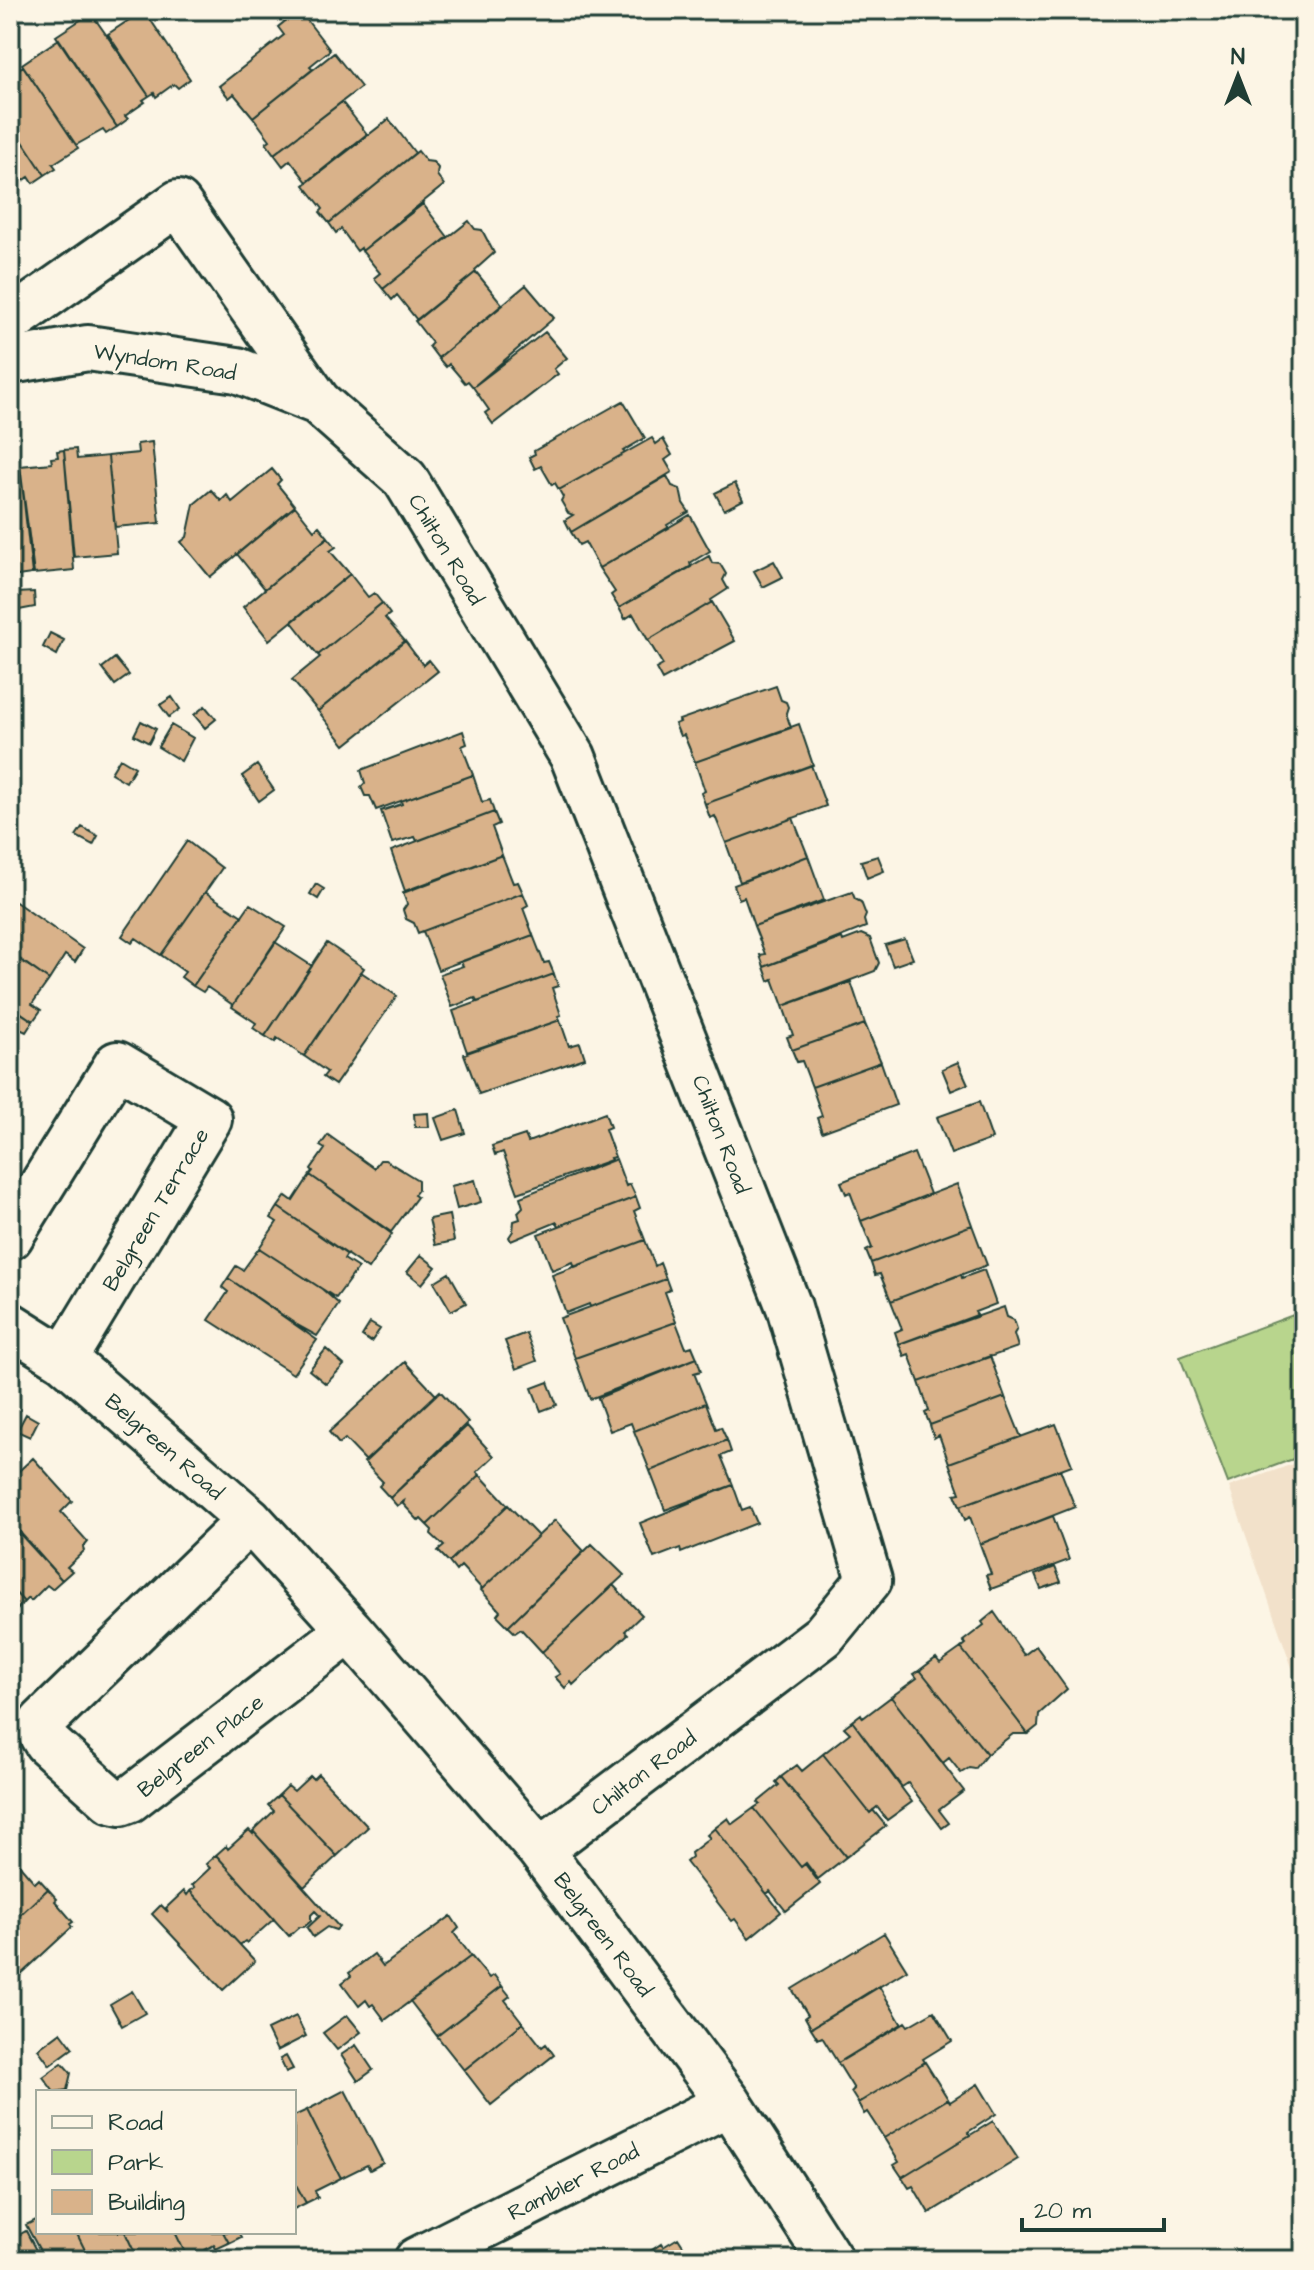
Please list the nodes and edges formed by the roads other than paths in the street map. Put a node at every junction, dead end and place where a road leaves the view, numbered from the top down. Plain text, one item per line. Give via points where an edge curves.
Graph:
1 (10, 321) edge
2 (10, 361) edge
3 (271, 383) joint
4 (318, 402) junction
5 (10, 1237) edge
6 (10, 1325) edge
7 (64, 1359) junction
8 (257, 1527) junction
9 (350, 1630) junction
10 (540, 1850) junction
11 (729, 2103) junction
12 (417, 2260) edge
13 (830, 2260) edge

1 - 4 street via 178,203
2 - 3 street, Wyndom Road via 88,348 237,370
3 - 4 street, Chilton Road
4 - 10 street, Chilton Road via 405,479 573,757 789,1307 869,1580 823,1636
5 - 7 street, Belgreen Terrace via 117,1064 209,1119
6 - 7 street, Belgreen Road
7 - 8 street, Belgreen Road
8 - 9 street
8 - 9 street, Belgreen Place via 42,1722 46,1742 112,1801 121,1803
9 - 10 street, Belgreen Road
10 - 11 street, Belgreen Road
11 - 12 street, Rambler Road
11 - 13 street, Belgreen Road

